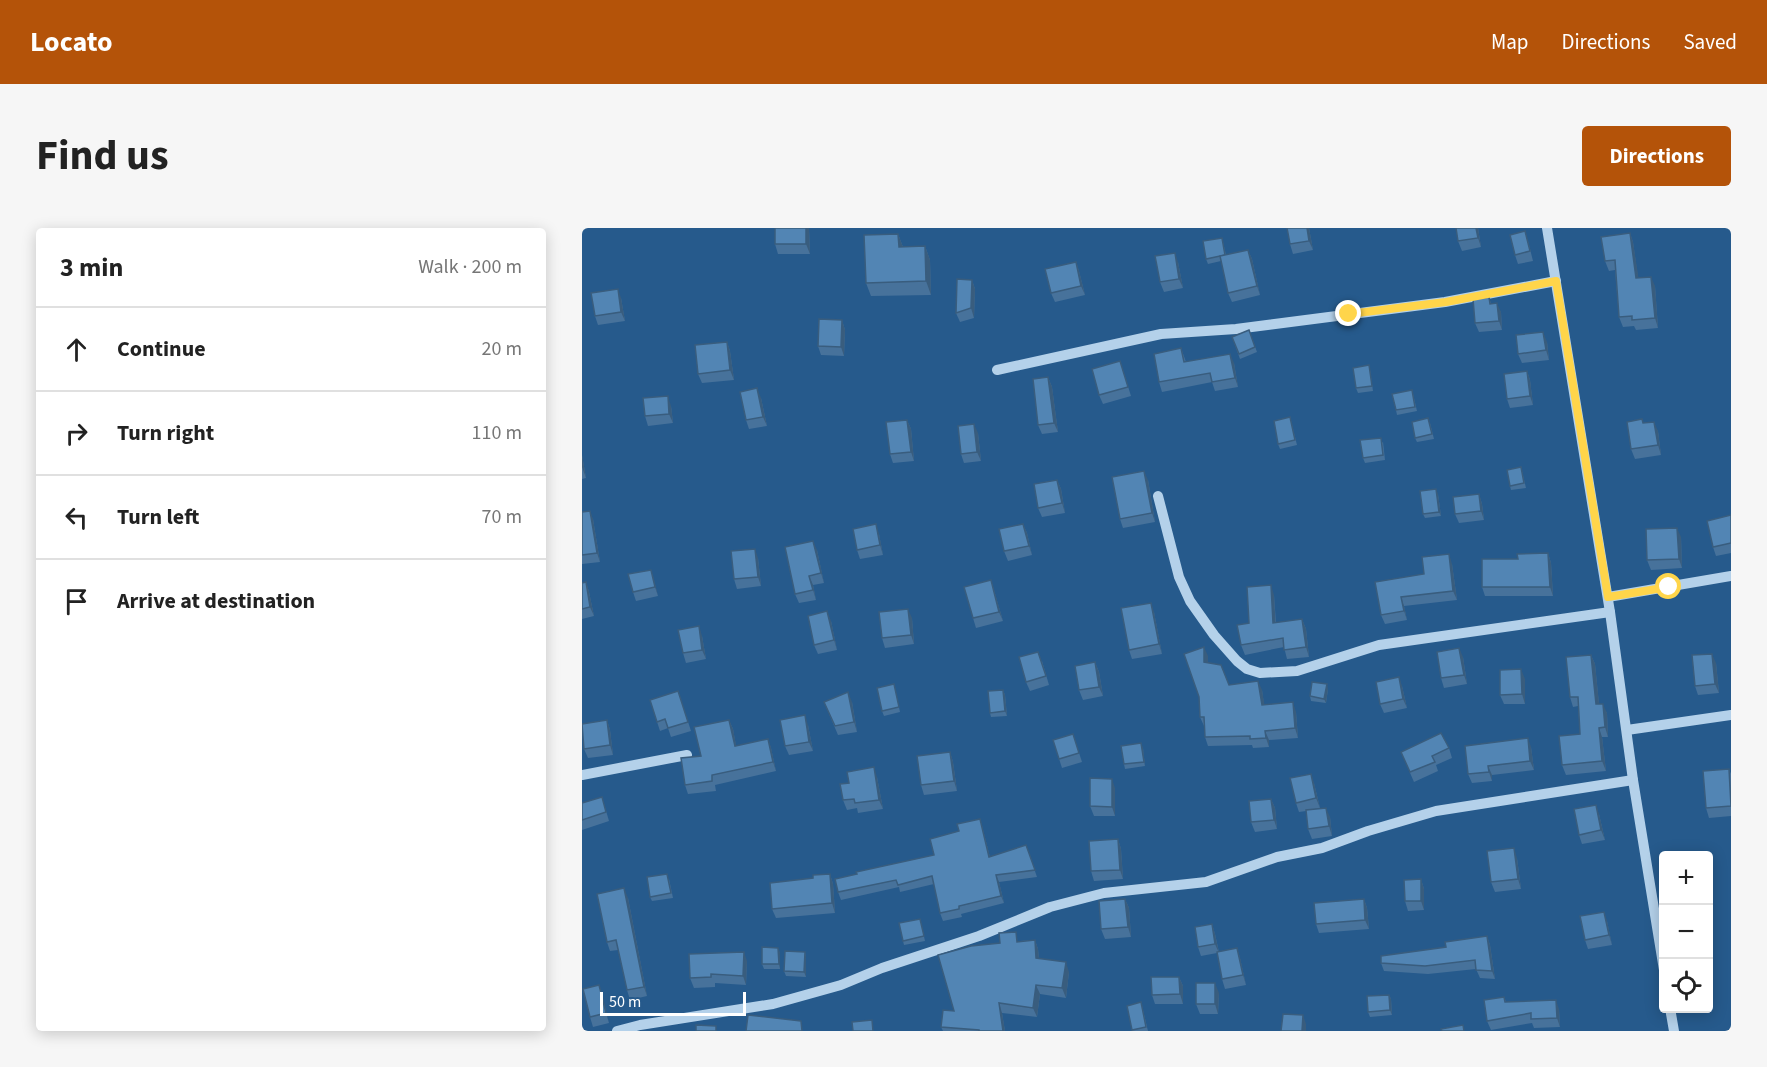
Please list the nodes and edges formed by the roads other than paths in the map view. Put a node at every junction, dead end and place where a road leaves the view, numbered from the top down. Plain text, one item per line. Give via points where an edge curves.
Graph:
1 (1547, 228) edge
2 (1556, 281) junction
3 (997, 370) dead end
4 (1158, 496) dead end
5 (1731, 576) edge
6 (1608, 597) junction
7 (1610, 612) junction
8 (1731, 715) edge
9 (1627, 730) junction
10 (687, 755) edge
11 (582, 775) edge
12 (1633, 780) junction
13 (1662, 959) edge
14 (1671, 1013) edge
15 (617, 1031) edge
16 (1674, 1031) edge

1 - 2 street
2 - 3 street via 1446,302 1236,329 1161,334
2 - 6 street
4 - 7 street via 1179,577 1190,601 1238,661 1260,673 1297,671 1379,645
5 - 6 street
6 - 7 street
7 - 9 street
8 - 9 street
9 - 12 street
10 - 11 street
12 - 13 street
12 - 15 street via 1436,811 1206,882 1104,893 1050,907 841,985 773,1004
14 - 16 street

